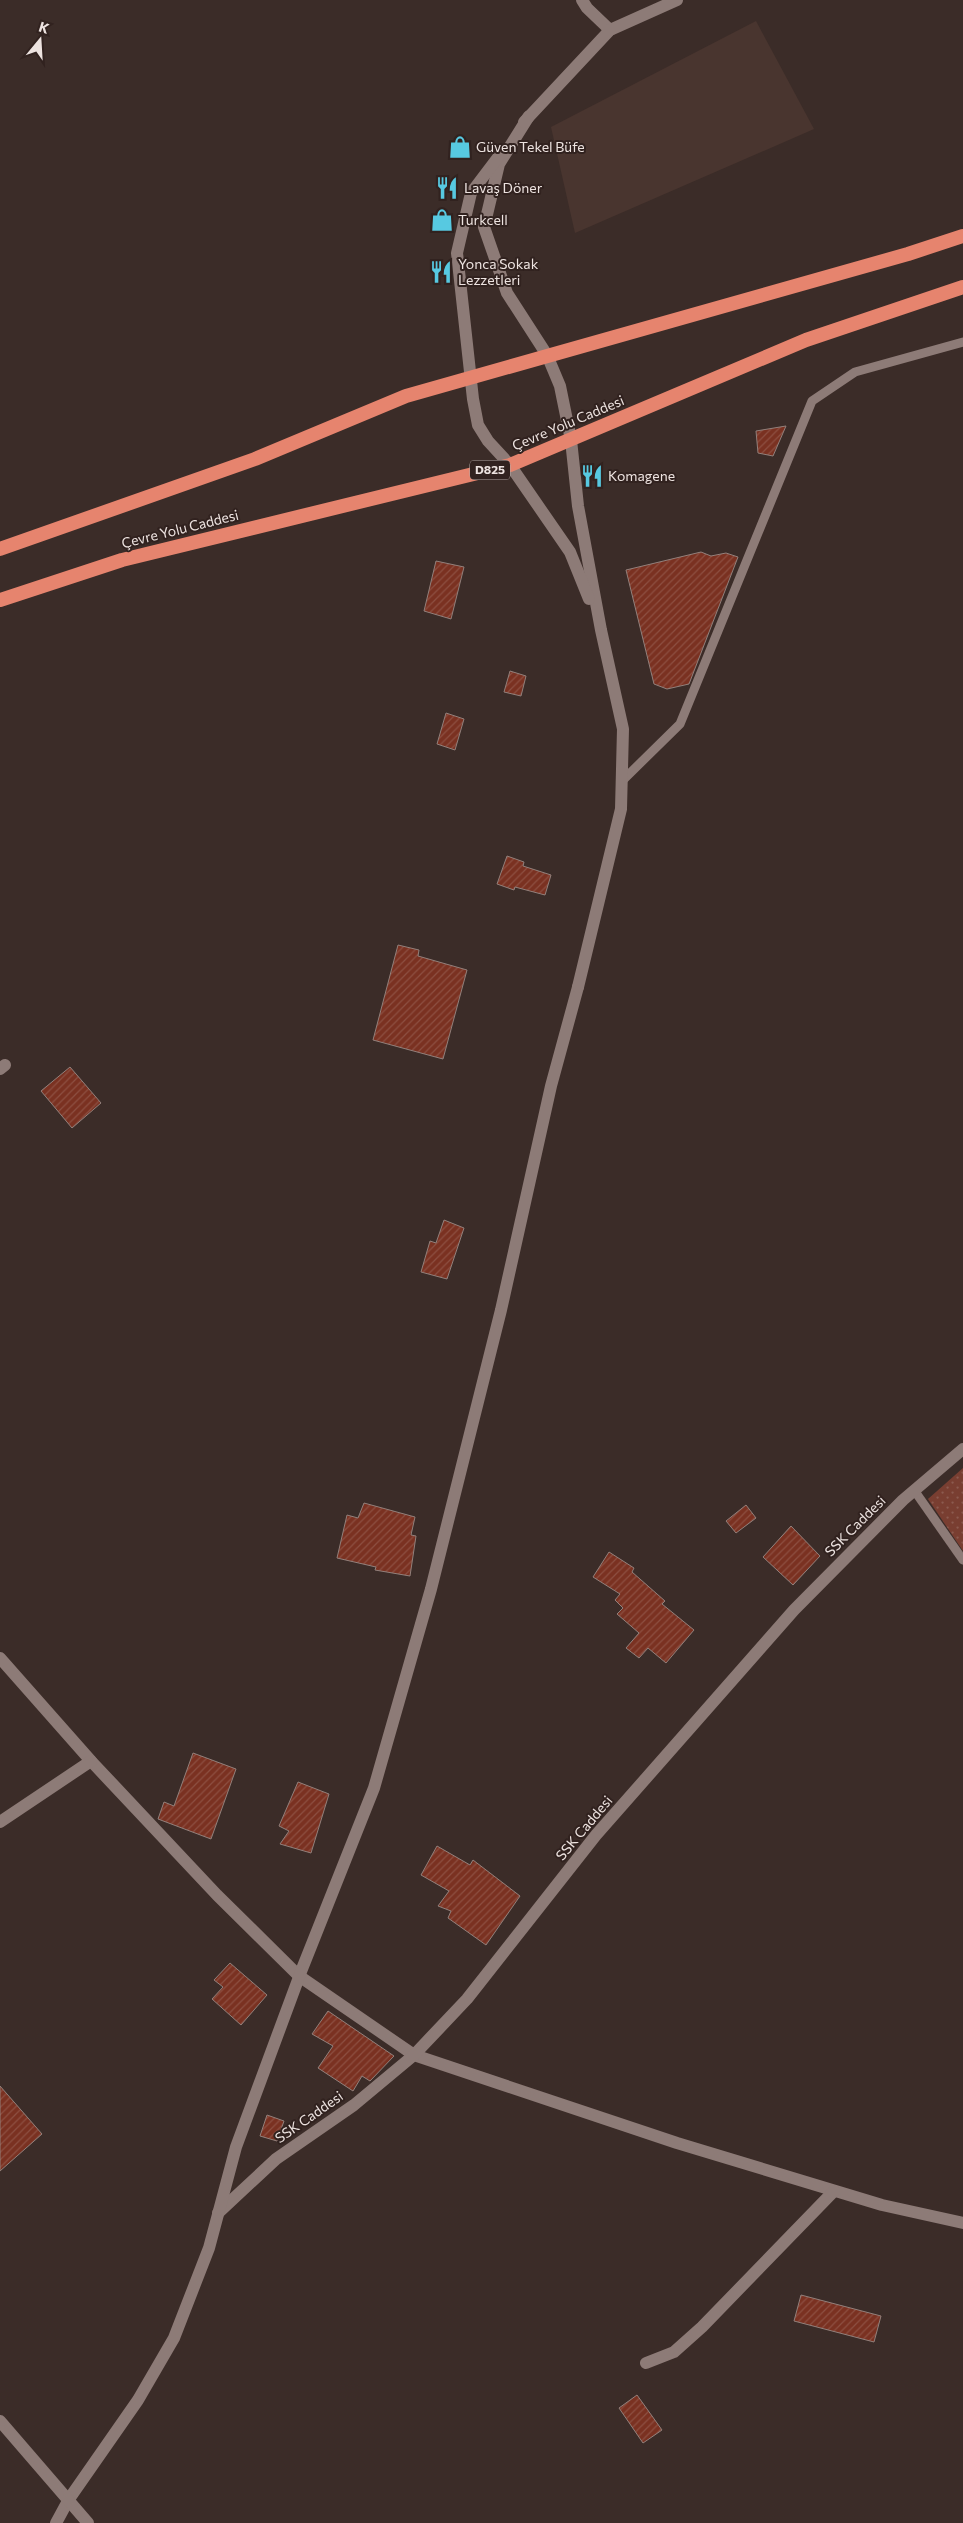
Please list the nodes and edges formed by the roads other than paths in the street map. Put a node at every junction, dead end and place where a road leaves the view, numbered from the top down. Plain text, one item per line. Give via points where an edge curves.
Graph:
1 (582, 0) edge
2 (677, 0) edge
3 (610, 30) junction
4 (529, 116) junction
5 (963, 236) edge
6 (963, 287) edge
7 (963, 342) edge
8 (547, 355) junction
9 (471, 378) junction
10 (571, 440) junction
11 (510, 465) junction
12 (0, 548) edge
13 (0, 600) edge
14 (601, 630) junction
15 (621, 782) junction
16 (963, 1449) edge
17 (914, 1490) junction
18 (963, 1560) edge
19 (0, 1658) edge
20 (91, 1762) junction
21 (0, 1822) edge
22 (299, 1976) junction
23 (414, 2054) junction
24 (834, 2191) junction
25 (218, 2213) junction
26 (963, 2223) edge
27 (646, 2363) dead end
28 (0, 2421) edge
29 (69, 2499) junction
30 (56, 2523) edge
31 (88, 2523) edge

1 - 3 street
2 - 3 street
3 - 4 street
4 - 8 street via 499,164 484,227 507,292
4 - 9 street via 471,193 457,253
5 - 8 highway
6 - 10 highway, Çevre Yolu Caddesi / D825 via 806,340
7 - 15 lane via 855,372 812,401 680,724
8 - 9 highway
8 - 10 street via 560,386
9 - 11 street via 478,425
9 - 12 highway via 406,396 255,459
10 - 11 highway, Çevre Yolu Caddesi / D825
10 - 14 street via 578,506
11 - 13 highway, Çevre Yolu Caddesi / D825 via 122,560
11 - 14 street via 570,552
14 - 15 street via 623,729
15 - 22 street via 620,809 431,1589 374,1788
16 - 17 street, SSK Caddesi
17 - 18 lane
17 - 23 street, SSK Caddesi via 827,1575 715,1699 596,1835 467,1999
19 - 20 street
20 - 21 street
20 - 22 street via 216,1895
22 - 23 street
22 - 25 street via 236,2146
23 - 24 street via 677,2143
23 - 25 street, SSK Caddesi via 354,2105 276,2159
24 - 26 street
24 - 27 street via 702,2327 674,2352
25 - 29 street via 209,2248 174,2338 138,2400
28 - 29 street
29 - 30 street
29 - 31 street

